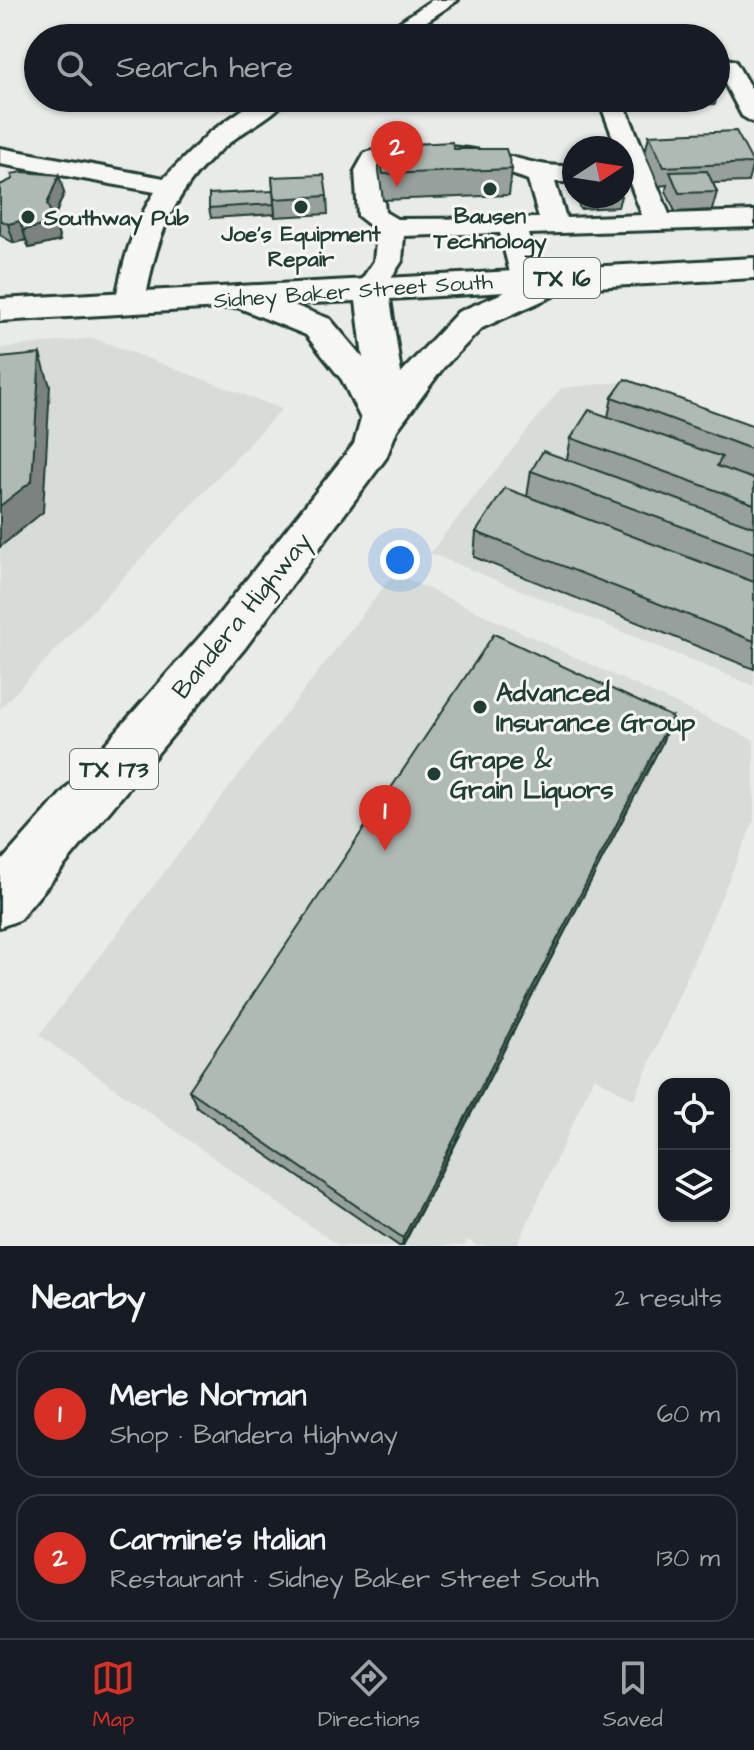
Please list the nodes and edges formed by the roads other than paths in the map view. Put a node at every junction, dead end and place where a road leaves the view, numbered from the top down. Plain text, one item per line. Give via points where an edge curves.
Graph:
1 (447, 0) edge
2 (409, 24) edge
3 (754, 65) edge
4 (730, 66) edge
5 (730, 80) edge
6 (254, 112) edge
7 (614, 112) edge
8 (754, 116) edge
9 (620, 136) edge
10 (0, 156) edge
11 (562, 174) edge
12 (540, 175) junction
13 (634, 179) edge
14 (168, 187) junction
15 (754, 219) edge
16 (659, 223) junction
17 (512, 225) junction
18 (555, 227) junction
19 (391, 228) junction
20 (754, 268) edge
21 (528, 286) junction
22 (371, 288) junction
23 (238, 297) junction
24 (130, 304) junction
25 (0, 310) edge
26 (382, 423) junction
27 (0, 902) edge

1 - 2 street
3 - 4 street
5 - 8 street
6 - 14 street
7 - 9 street
10 - 14 street
11 - 12 street
12 - 18 street
12 - 19 street via 476,156 374,158 368,171 372,216
13 - 16 street
14 - 24 street via 139,259
15 - 16 street
16 - 18 street
17 - 18 street
17 - 19 street
17 - 21 street
19 - 22 street via 388,261
20 - 21 main road, TX 16 via 574,277
21 - 22 main road, Sidney Baker Street South / TX 16
21 - 26 main road via 470,320 430,360
22 - 23 main road, Sidney Baker Street South / TX 16
22 - 26 main road, Bandera Highway / TX 173 via 385,400
23 - 24 main road, Sidney Baker Street South / TX 16
23 - 26 main road via 318,327 358,375
24 - 25 main road, Sidney Baker Street South / TX 16
26 - 27 main road, Bandera Highway / TX 173 via 372,448 229,635

